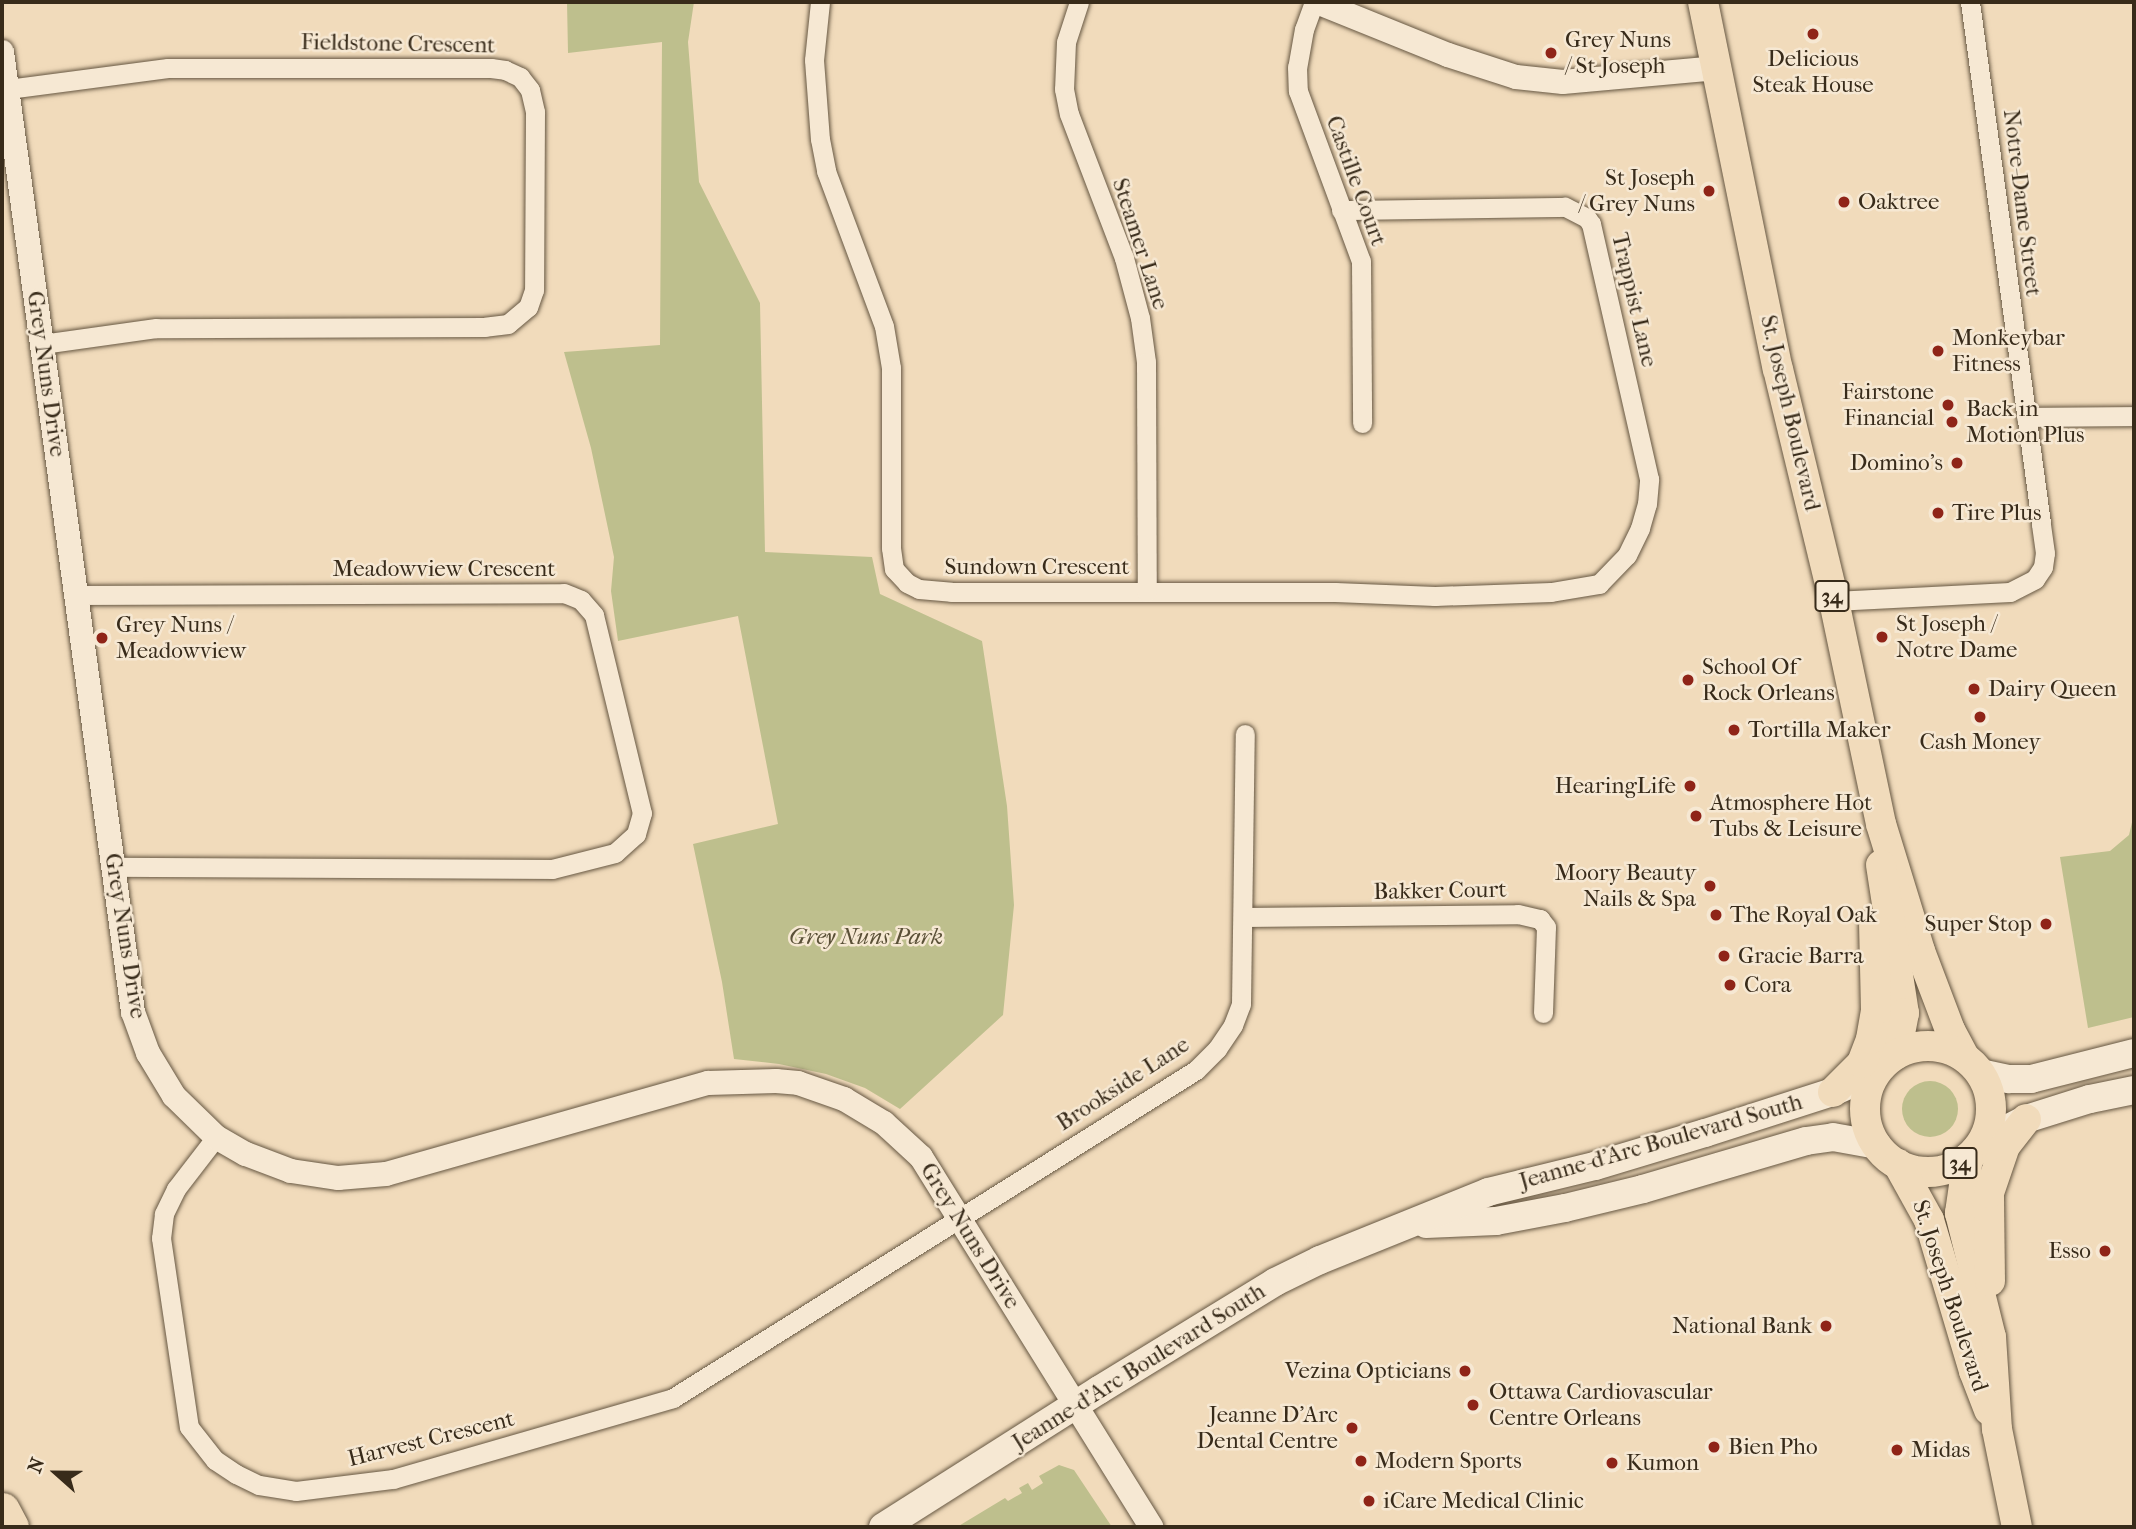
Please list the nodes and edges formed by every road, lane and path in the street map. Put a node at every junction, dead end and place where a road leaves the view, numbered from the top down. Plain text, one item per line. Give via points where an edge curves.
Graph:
1 (820, 2) edge
2 (1079, 2) edge
3 (1316, 2) edge
4 (1703, 2) edge
5 (1970, 2) edge
6 (2, 52) edge
7 (1717, 68) junction
8 (8, 89) junction
9 (1341, 210) junction
10 (42, 344) junction
11 (2134, 416) edge
12 (2026, 417) junction
13 (1362, 423) dead end
14 (1599, 584) joint
15 (1147, 592) junction
16 (75, 594) junction
17 (1834, 601) junction
18 (1245, 734) dead end
19 (1881, 824) junction
20 (114, 867) junction
21 (1882, 880) junction
22 (1244, 917) junction
23 (1543, 1013) dead end
24 (2134, 1054) edge
25 (1886, 1063) junction
26 (1972, 1064) junction
27 (2134, 1090) edge
28 (1833, 1092) junction
29 (2026, 1119) junction
30 (216, 1137) junction
31 (1975, 1150) junction
32 (1888, 1155) junction
33 (961, 1218) junction
34 (1404, 1225) junction
35 (1991, 1337) junction
36 (1076, 1404) junction
37 (1997, 1429) junction
38 (2, 1510) edge
39 (11, 1527) edge
40 (883, 1527) edge
41 (1151, 1527) edge
42 (2017, 1527) edge

1 - 15 street, Sundown Crescent via 814,60 826,171 888,347 894,569 907,583 935,592
2 - 15 street, Steamer Lane via 1066,42 1064,89 1069,114 1124,258 1146,362
3 - 7 street via 1516,77 1563,82
3 - 9 street, Castille Court via 1304,29 1298,91
4 - 7 main road, St. Joseph Boulevard / 34
5 - 12 street, Notre-Dame Street
6 - 8 street, Grey Nuns Drive
7 - 17 main road, St. Joseph Boulevard / 34 via 1778,369
8 - 10 street, Grey Nuns Drive
8 - 10 street, Fieldstone Crescent via 168,68 491,68 520,77 530,90 535,112 534,290 528,307 508,324 156,328
9 - 13 street, Castille Court via 1361,261
9 - 14 street, Trappist Lane via 1565,207 1587,218 1649,479 1647,504 1636,537 1627,555
10 - 16 street, Grey Nuns Drive
11 - 12 street
12 - 17 street, Notre-Dame Street via 2045,553 2035,579 2010,592
14 - 15 street, Sundown Crescent via 1551,592 1435,596
16 - 20 street, Grey Nuns Drive
16 - 20 street, Meadowview Crescent via 564,593 582,600 594,615 642,813 636,834 615,853 552,869
17 - 19 main road, St. Joseph Boulevard / 34
18 - 22 street, Brookside Lane
19 - 21 main road, St. Joseph Boulevard / 34
19 - 26 main road, St. Joseph Boulevard / 34 via 1920,951 1950,1030
20 - 30 street, Grey Nuns Drive via 133,1012 148,1053 174,1096
21 - 25 main road, St. Joseph Boulevard / 34 via 1904,1013
21 - 28 main road via 1874,931 1876,990 1871,1040 1862,1062
22 - 23 street, Bakker Court via 1518,914 1540,919 1546,927
22 - 33 street, Brookside Lane via 1241,1004 1217,1049 1196,1070
24 - 26 main road via 2031,1079 2009,1079
25 - 26 main road via 1912,1047 1930,1045 1948,1048
25 - 28 main road, Jeanne-d'Arc Boulevard South
25 - 32 main road, 34 via 1868,1090 1865,1109 1868,1128
26 - 31 main road, 34 via 1989,1089 1992,1107 1989,1126
27 - 29 main road
28 - 34 main road, Jeanne-d'Arc Boulevard South via 1595,1166 1488,1192
29 - 31 main road
29 - 35 main road via 2004,1146 1989,1193
30 - 33 street, Grey Nuns Drive via 291,1171 363,1177 708,1083 749,1079 798,1083 844,1099 884,1123 921,1157
30 - 33 street, Harvest Crescent via 176,1189 164,1214 161,1238 185,1416 194,1437 215,1460 277,1490 393,1479 673,1398
31 - 32 main road, 34 via 1952,1168 1934,1172 1916,1171
31 - 35 main road, St. Joseph Boulevard / 34 via 1960,1213
32 - 34 main road, Jeanne-d'Arc Boulevard South via 1833,1137 1565,1208 1496,1221
32 - 37 main road, St. Joseph Boulevard / 34 via 1928,1220 1974,1371
33 - 36 street, Grey Nuns Drive
34 - 36 main road, Jeanne-d'Arc Boulevard South via 1275,1282
35 - 37 main road, St. Joseph Boulevard / 34
36 - 40 main road, Jeanne-d'Arc Boulevard South
36 - 41 street, Grey Nuns Drive
37 - 42 main road, St. Joseph Boulevard / 34
38 - 39 highway

